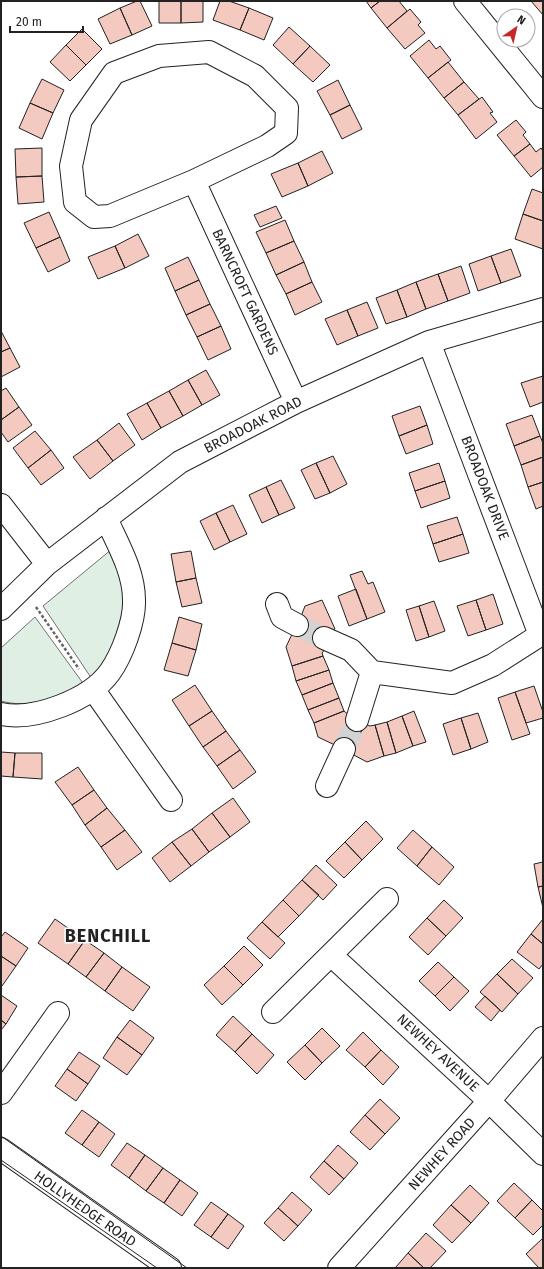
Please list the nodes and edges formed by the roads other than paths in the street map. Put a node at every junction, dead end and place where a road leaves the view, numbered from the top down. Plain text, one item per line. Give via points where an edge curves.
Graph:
1 (465, 1) edge
2 (543, 97) edge
3 (194, 181) junction
4 (543, 309) edge
5 (429, 342) junction
6 (296, 402) junction
7 (1, 505) edge
8 (106, 518) junction
9 (47, 564) junction
10 (277, 604) dead end
11 (1, 609) edge
12 (298, 625) tunnel mouth
13 (541, 635) edge
14 (324, 638) tunnel mouth
15 (372, 672) junction
16 (93, 689) junction
17 (1, 714) edge
18 (357, 720) tunnel mouth
19 (344, 749) tunnel mouth
20 (327, 786) dead end
21 (171, 800) dead end
22 (387, 899) dead end
23 (331, 955) junction
24 (273, 1012) dead end
25 (58, 1013) dead end
26 (543, 1038) edge
27 (1, 1093) edge
28 (490, 1101) junction
29 (1, 1149) edge
30 (543, 1154) edge
31 (170, 1268) edge
32 (339, 1268) edge

1 - 2 street
3 - 3 street via 267,146 286,133 287,108 255,76 209,52 159,56 114,73 81,120 71,166 75,202 94,217 110,216
3 - 6 street, BARNCROFT GARDENS
4 - 5 street, BROADOAK ROAD
5 - 6 street, BROADOAK ROAD
5 - 13 street, BROADOAK DRIVE
6 - 8 street, BROADOAK ROAD via 180,462
7 - 9 street
8 - 9 street, BROADOAK ROAD
8 - 16 street via 133,578 134,602 124,642 110,672
9 - 11 street, BROADOAK ROAD
10 - 12 street via 282,617
13 - 15 street, BROADOAK DRIVE via 493,665 452,683
14 - 15 street via 351,650
15 - 18 street
16 - 17 street via 61,706 35,714
16 - 21 street
19 - 20 street
22 - 23 street
23 - 24 street
23 - 28 street, NEWHEY AVENUE
25 - 27 street
26 - 28 street, NEWHEY ROAD
28 - 30 street, NEWHEY AVENUE
28 - 32 street, NEWHEY ROAD
29 - 31 street, HOLLYHEDGE ROAD

